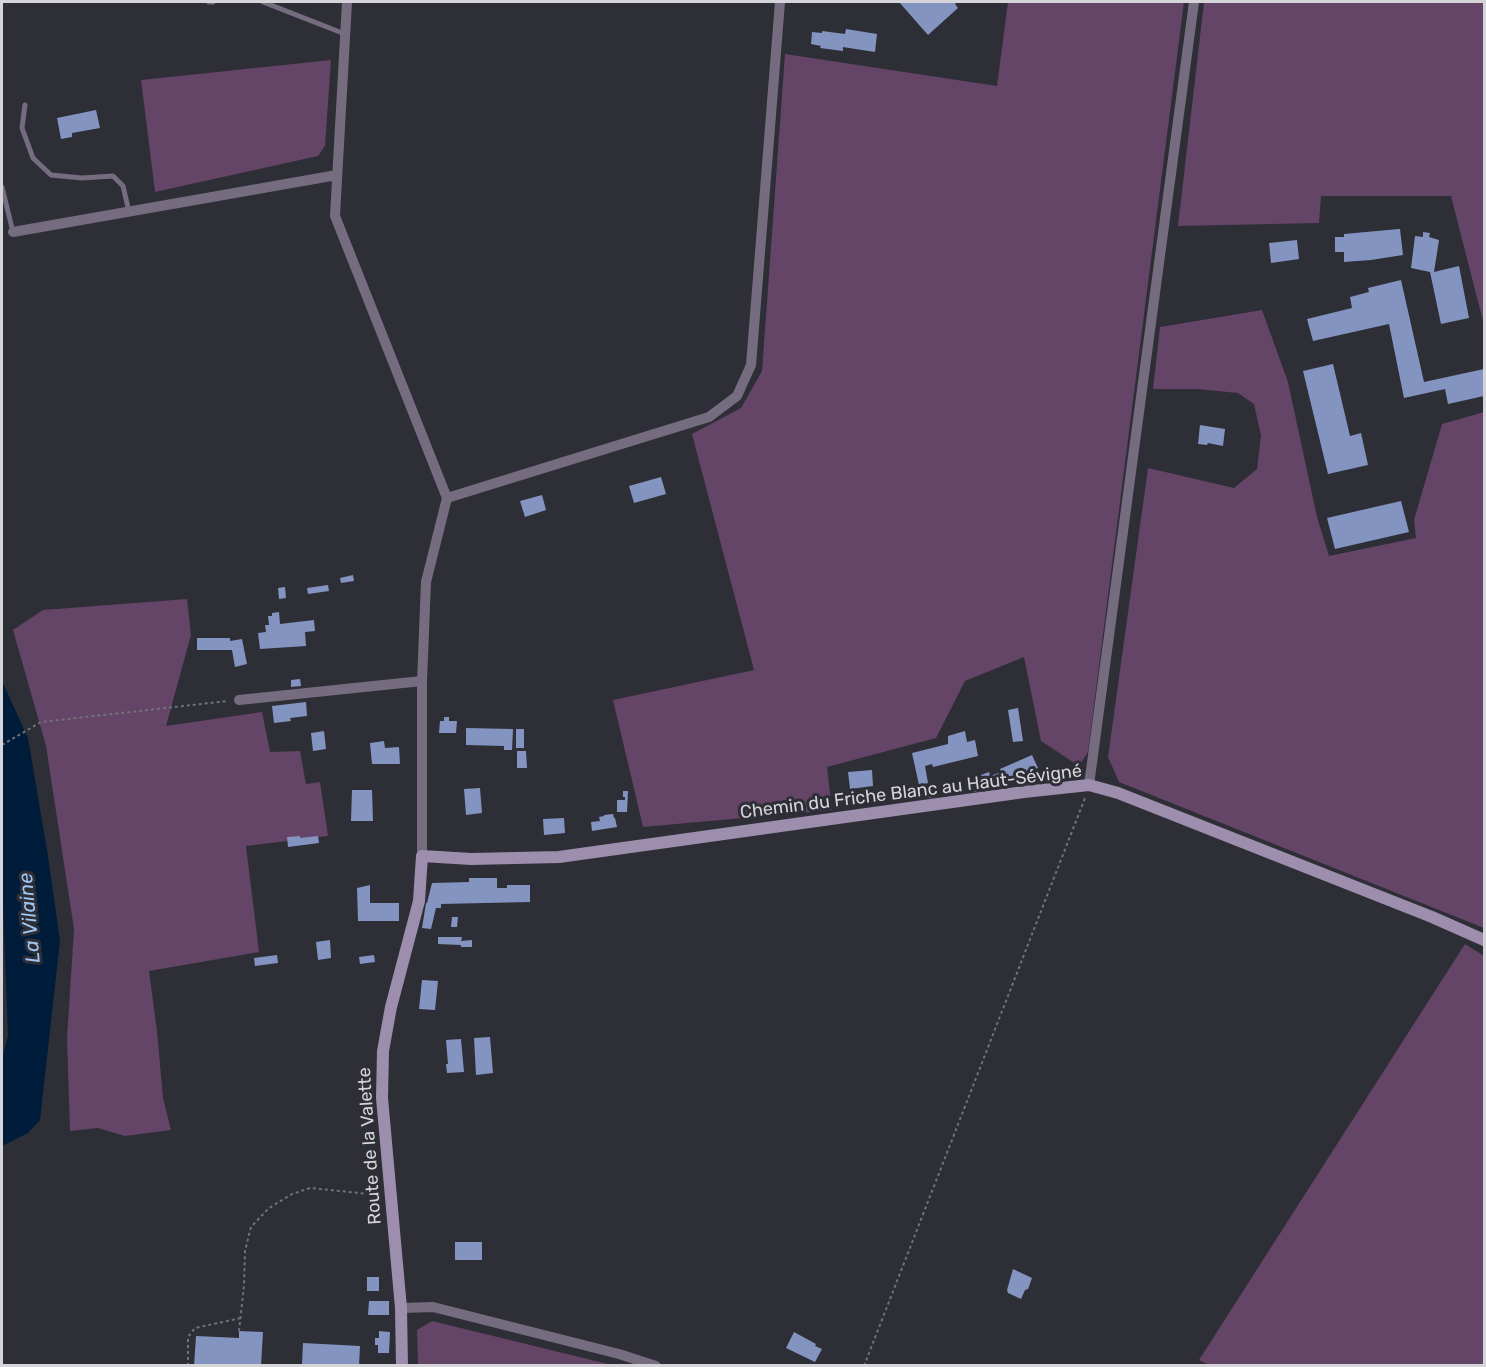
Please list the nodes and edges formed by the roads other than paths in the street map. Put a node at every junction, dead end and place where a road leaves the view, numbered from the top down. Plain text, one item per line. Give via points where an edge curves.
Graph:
1 (263, 2) edge
2 (347, 2) edge
3 (780, 2) edge
4 (1194, 2) edge
5 (345, 34) junction
6 (26, 105) dead end
7 (338, 175) junction
8 (2, 187) edge
9 (129, 212) junction
10 (13, 232) joint
11 (447, 498) junction
12 (422, 681) junction
13 (239, 700) road end
14 (1089, 785) junction
15 (422, 856) junction
16 (1485, 940) edge
17 (401, 1308) junction
18 (402, 1365) edge
19 (656, 1365) edge

1 - 5 lane
2 - 5 street
3 - 11 street via 751,365 737,396 709,417
4 - 14 street
5 - 7 street
6 - 9 lane via 22,128 33,158 51,175 113,176 123,186
7 - 9 street
7 - 11 street via 335,216
8 - 10 lane
9 - 10 street
11 - 12 street via 426,582
12 - 13 street
12 - 15 street
14 - 15 street, Chemin du Friche Blanc au Haut-Sévigné via 559,857
14 - 16 street, Chemin du Friche Blanc au Haut-Sévigné
15 - 17 street, Route de la Valette via 419,901 383,1051 382,1098
17 - 18 street, Route de la Valette
17 - 19 street via 433,1307

